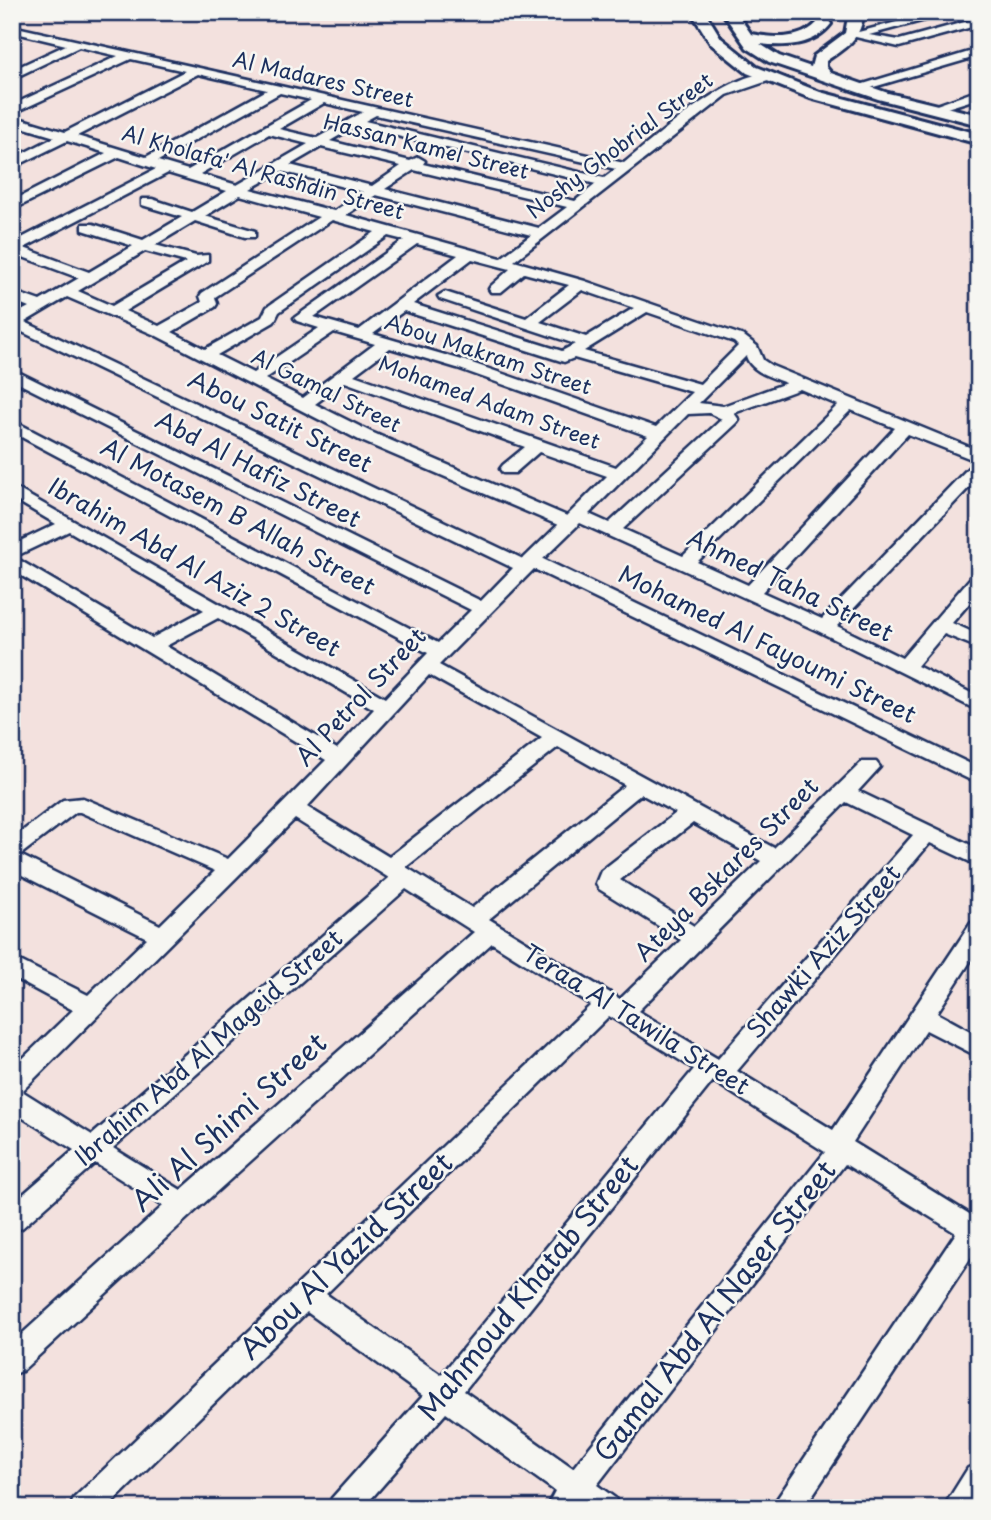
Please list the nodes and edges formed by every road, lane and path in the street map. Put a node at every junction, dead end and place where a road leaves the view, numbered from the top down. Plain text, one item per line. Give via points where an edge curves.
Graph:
1 (698, 12) edge
2 (729, 12) edge
3 (817, 12) edge
4 (856, 12) edge
5 (950, 12) edge
6 (979, 21) edge
7 (12, 29) edge
8 (853, 35) junction
9 (746, 37) junction
10 (801, 39) junction
11 (77, 44) junction
12 (829, 51) junction
13 (979, 52) edge
14 (128, 55) junction
15 (195, 71) junction
16 (12, 75) edge
17 (768, 77) junction
18 (828, 79) junction
19 (856, 88) junction
20 (278, 89) junction
21 (979, 94) edge
22 (322, 99) junction
23 (934, 108) junction
24 (12, 110) edge
25 (373, 111) junction
26 (979, 120) edge
27 (353, 122) junction
28 (16, 124) edge
29 (267, 130) junction
30 (464, 131) junction
31 (65, 137) junction
32 (979, 139) edge
33 (320, 142) junction
34 (444, 144) junction
35 (117, 153) junction
36 (147, 162) junction
37 (12, 164) edge
38 (412, 165) junction
39 (279, 166) junction
40 (625, 167) junction
41 (167, 169) junction
42 (188, 175) junction
43 (605, 182) junction
44 (238, 190) junction
45 (374, 192) junction
46 (147, 202) dead end
47 (576, 205) junction
48 (12, 206) edge
49 (193, 216) junction
50 (333, 216) junction
51 (88, 228) dead end
52 (387, 230) junction
53 (250, 233) dead end
54 (541, 233) junction
55 (416, 238) junction
56 (144, 245) junction
57 (13, 248) edge
58 (470, 253) junction
59 (504, 262) junction
60 (522, 267) junction
61 (90, 277) junction
62 (580, 284) junction
63 (496, 289) dead end
64 (66, 291) junction
65 (12, 295) edge
66 (444, 296) dead end
67 (402, 305) junction
68 (40, 306) junction
69 (647, 306) junction
70 (114, 311) junction
71 (13, 322) edge
72 (528, 323) junction
73 (331, 327) junction
74 (160, 332) junction
75 (361, 336) junction
76 (387, 343) junction
77 (589, 343) junction
78 (748, 345) junction
79 (571, 354) junction
80 (206, 355) junction
81 (12, 374) edge
82 (343, 376) junction
83 (254, 379) junction
84 (800, 383) junction
85 (702, 390) junction
86 (305, 404) junction
87 (849, 404) junction
88 (681, 411) junction
89 (723, 411) junction
90 (12, 425) edge
91 (905, 427) junction
92 (659, 434) junction
93 (537, 445) junction
94 (979, 457) edge
95 (979, 467) edge
96 (509, 469) dead end
97 (618, 474) junction
98 (12, 491) edge
99 (573, 519) junction
100 (70, 524) junction
101 (611, 530) junction
102 (12, 552) edge
103 (12, 562) edge
104 (687, 562) junction
105 (528, 564) junction
106 (979, 580) edge
107 (751, 593) junction
108 (219, 610) junction
109 (482, 610) junction
110 (940, 625) junction
111 (825, 628) junction
112 (979, 642) edge
113 (150, 646) junction
114 (433, 659) junction
115 (904, 668) junction
116 (979, 705) edge
117 (387, 708) junction
118 (556, 738) junction
119 (339, 759) junction
120 (869, 767) dead end
121 (979, 777) edge
122 (639, 783) junction
123 (844, 792) junction
124 (293, 808) junction
125 (691, 813) junction
126 (927, 833) junction
127 (12, 850) edge
128 (979, 858) edge
129 (775, 859) junction
130 (12, 860) edge
131 (231, 869) junction
132 (398, 872) junction
133 (481, 925) junction
134 (163, 936) junction
135 (696, 938) junction
136 (976, 940) edge
137 (12, 966) edge
138 (615, 1007) junction
139 (90, 1008) junction
140 (922, 1016) junction
141 (979, 1048) edge
142 (716, 1069) junction
143 (13, 1086) edge
144 (841, 1146) junction
145 (93, 1149) junction
146 (183, 1205) junction
147 (12, 1220) edge
148 (976, 1232) edge
149 (305, 1295) junction
150 (12, 1362) edge
151 (444, 1394) junction
152 (979, 1478) edge
153 (568, 1498) edge
154 (85, 1508) edge
155 (342, 1508) edge
156 (604, 1508) edge
157 (786, 1508) edge
158 (958, 1508) edge

1 - 17 street via 732,56
2 - 9 street
3 - 10 street via 824,24
4 - 8 street
5 - 8 street
6 - 8 street via 899,44
7 - 11 street, Al Madares Street
8 - 12 street
9 - 10 street
9 - 18 street via 775,59
10 - 12 street
11 - 14 street, Al Madares Street
11 - 16 street
12 - 18 street via 817,65
13 - 19 street
14 - 15 street, Al Madares Street
14 - 24 street
15 - 20 street, Al Madares Street
15 - 31 street
17 - 32 street via 814,95
17 - 40 street, Noshy Ghobrial Street via 723,92
18 - 19 street
19 - 23 street
20 - 22 street, Al Madares Street
20 - 36 street
21 - 23 street
22 - 25 street, Al Madares Street
22 - 29 street
23 - 26 street
25 - 27 street
25 - 30 street, Al Madares Street
27 - 33 street
27 - 34 street
28 - 31 street, Al Kholafa' Al Rashdin Street
29 - 33 street, Hassan Kamel Street
29 - 42 street
30 - 34 street
30 - 40 street, Al Madares Street
31 - 35 street, Al Kholafa' Al Rashdin Street
31 - 37 street
33 - 38 street, Hassan Kamel Street
33 - 39 street
34 - 38 street
34 - 43 street
35 - 36 street, Al Kholafa' Al Rashdin Street
35 - 48 street
36 - 41 street, Al Kholafa' Al Rashdin Street
38 - 45 street
38 - 47 street, Hassan Kamel Street
39 - 44 street
39 - 45 street
40 - 43 street, Noshy Ghobrial Street
41 - 42 street, Al Kholafa' Al Rashdin Street
41 - 57 street
42 - 44 street, Al Kholafa' Al Rashdin Street
43 - 47 street, Noshy Ghobrial Street
44 - 49 street
44 - 50 street, Al Kholafa' Al Rashdin Street
45 - 50 street
45 - 54 street
46 - 49 street
47 - 54 street, Noshy Ghobrial Street
49 - 53 street
49 - 56 street
50 - 52 street, Al Kholafa' Al Rashdin Street
50 - 74 street via 207,296 210,304
51 - 56 street
52 - 55 street, Al Kholafa' Al Rashdin Street
52 - 80 street via 272,310 269,319
54 - 59 street, Noshy Ghobrial Street
55 - 58 street, Al Kholafa' Al Rashdin Street
55 - 73 street, Abou Makram Street via 304,315 304,319
56 - 61 street
56 - 70 street via 200,260
57 - 61 street
58 - 59 street, Al Kholafa' Al Rashdin Street
58 - 67 street
59 - 60 street, Al Kholafa' Al Rashdin Street
60 - 62 street, Al Kholafa' Al Rashdin Street
60 - 63 street
61 - 64 street
62 - 69 street, Al Kholafa' Al Rashdin Street
62 - 72 street
64 - 68 street
64 - 70 street, Al Gamal Street
65 - 68 street
66 - 72 street
67 - 75 street
67 - 79 street via 562,356
68 - 71 street
69 - 77 street
69 - 78 street, Al Kholafa' Al Rashdin Street
70 - 74 street, Al Gamal Street
71 - 105 street, Abou Satit Street
72 - 77 street
73 - 75 street, Abou Makram Street
73 - 83 street
74 - 80 street, Al Gamal Street
75 - 76 street, Abou Makram Street
76 - 82 street
76 - 92 street, Abou Makram Street
77 - 79 street
78 - 84 street via 760,366
78 - 85 street, Al Petrol Street
79 - 85 street
80 - 83 street, Al Gamal Street
81 - 109 street, Abd Al Hafiz Street
82 - 86 street
82 - 93 street, Mohamed Adam Street
83 - 86 street, Al Gamal Street
84 - 87 street
84 - 89 street
85 - 88 street, Al Petrol Street
86 - 99 street, Al Gamal Street via 365,436
87 - 91 street
87 - 104 street
88 - 89 street via 706,407
88 - 92 street, Al Petrol Street
89 - 101 street via 732,420
90 - 114 street, Al Motasem B Allah Street
91 - 94 street
91 - 107 street
92 - 97 street, Al Petrol Street
93 - 96 street
93 - 97 street, Mohamed Adam Street
95 - 111 street
97 - 99 street, Al Petrol Street
98 - 100 street, Ibrahim Abd Al Aziz 2 Street
99 - 101 street, Ahmed Taha Street
99 - 105 street, Al Petrol Street
100 - 102 street
100 - 108 street, Ibrahim Abd Al Aziz 2 Street
101 - 104 street, Ahmed Taha Street
103 - 113 street
104 - 107 street, Ahmed Taha Street
105 - 109 street, Al Petrol Street
105 - 121 street, Mohamed Al Fayoumi Street
106 - 110 street
107 - 111 street, Ahmed Taha Street
108 - 113 street
108 - 117 street, Ibrahim Abd Al Aziz 2 Street
109 - 114 street, Al Petrol Street
110 - 112 street
110 - 115 street
111 - 115 street, Ahmed Taha Street
113 - 119 street
114 - 117 street, Al Petrol Street
114 - 118 street, Al Motasem B Allah Street
115 - 116 street, Ahmed Taha Street
117 - 119 street, Al Petrol Street
118 - 122 street, Al Motasem B Allah Street
118 - 132 street, Ibrahim Abd Al Mageid Street
119 - 124 street, Al Petrol Street
120 - 123 street, Ateya Bskares Street
122 - 125 street, Al Motasem B Allah Street
122 - 133 street, Ali Al Shimi Street
123 - 126 street
123 - 129 street, Ateya Bskares Street
124 - 131 street, Al Petrol Street
124 - 132 street, Teraa Al Tawila Street
125 - 129 street, Al Motasem B Allah Street
125 - 135 street via 607,883
126 - 128 street
126 - 142 street, Shawki Aziz Street
127 - 131 street via 71,805 88,807
129 - 135 street, Ateya Bskares Street
130 - 134 street
131 - 134 street, Al Petrol Street
132 - 133 street, Teraa Al Tawila Street
132 - 145 street, Ibrahim Abd Al Mageid Street
133 - 138 street, Teraa Al Tawila Street
133 - 146 street, Ali Al Shimi Street
134 - 139 street, Al Petrol Street
135 - 138 street, Ateya Bskares Street
136 - 140 street, Gamal Abd Al Naser Street
137 - 139 street
138 - 142 street, Teraa Al Tawila Street
138 - 149 street, Abou Al Yazid Street
139 - 143 street, Al Petrol Street
140 - 141 street
140 - 144 street, Gamal Abd Al Naser Street
142 - 144 street, Teraa Al Tawila Street
142 - 151 street, Mahmoud Khatab Street
143 - 145 street
144 - 148 street, Teraa Al Tawila Street
144 - 153 street, Gamal Abd Al Naser Street
145 - 146 street
145 - 147 street, Ibrahim Abd Al Mageid Street
146 - 150 street, Ali Al Shimi Street
148 - 157 street
149 - 151 street
149 - 154 street, Abou Al Yazid Street
151 - 153 street
151 - 155 street, Mahmoud Khatab Street
152 - 158 street
153 - 156 street

